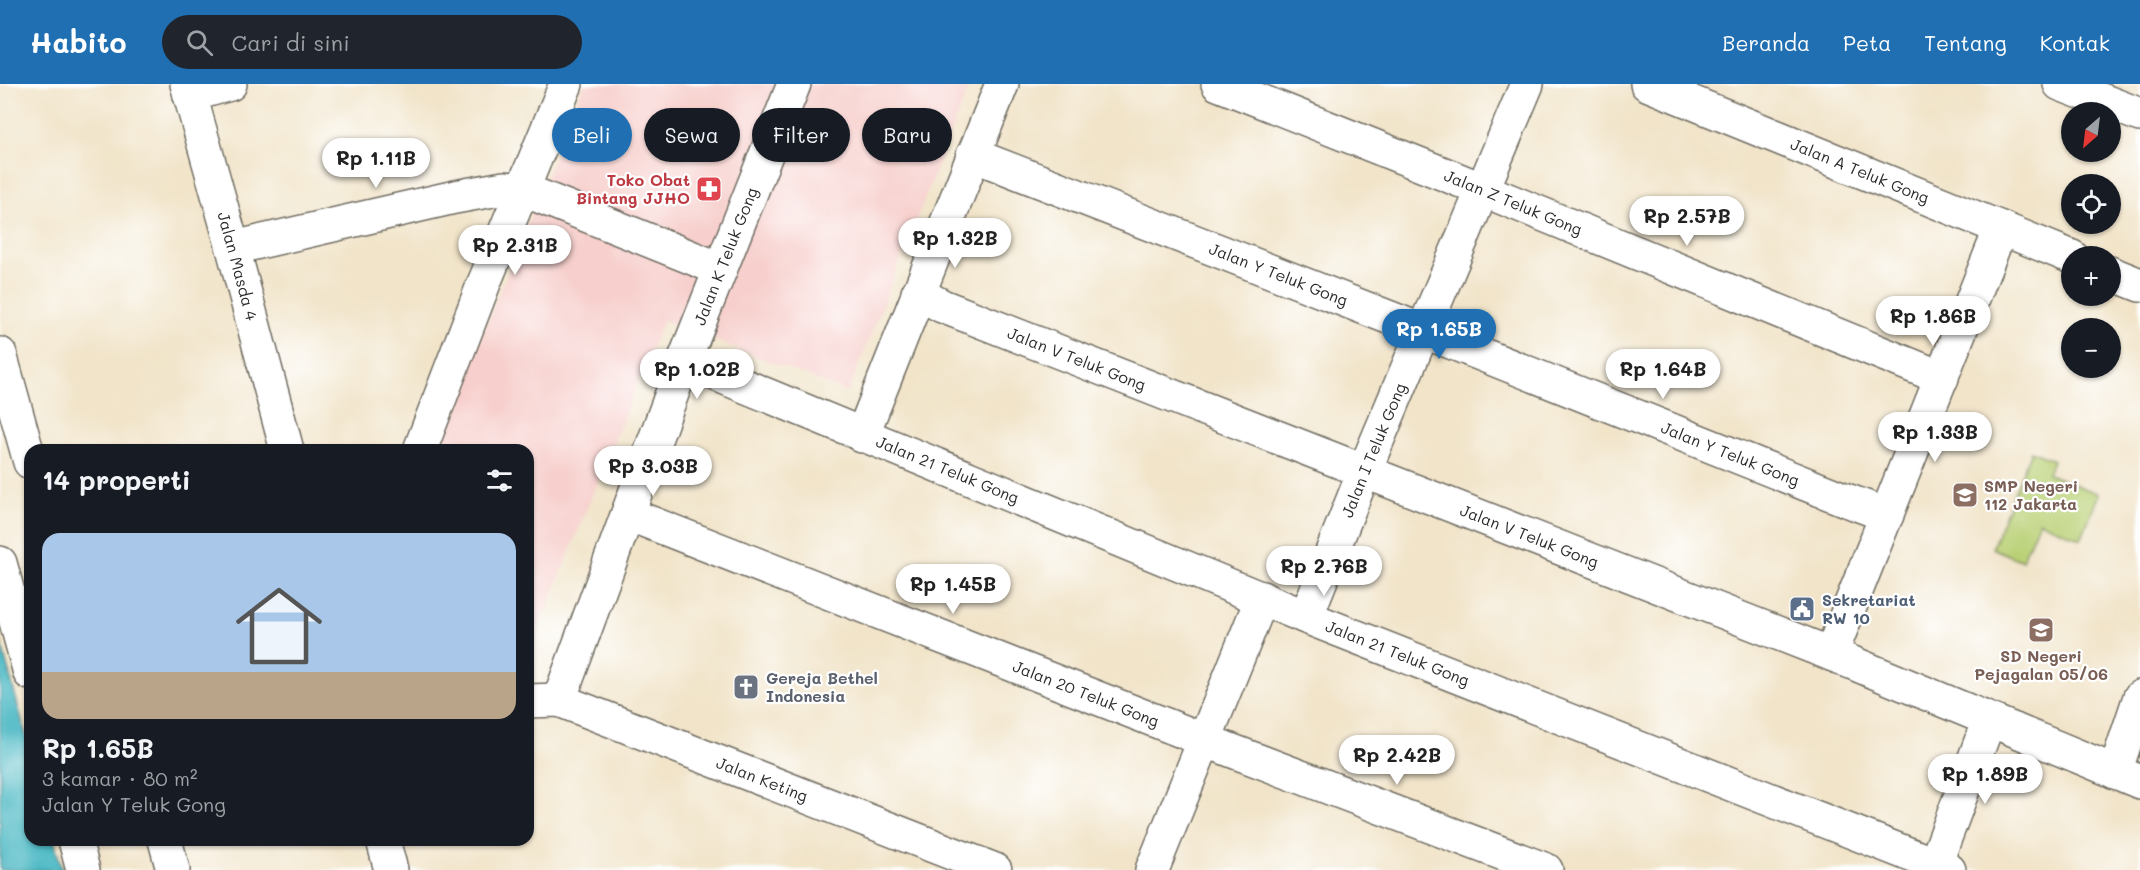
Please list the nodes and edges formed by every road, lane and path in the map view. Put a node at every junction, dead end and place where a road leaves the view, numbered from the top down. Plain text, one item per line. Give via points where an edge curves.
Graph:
1 (230, 84) edge
2 (567, 84) edge
3 (794, 84) edge
4 (1002, 84) edge
5 (1218, 84) edge
6 (1527, 84) edge
7 (1647, 84) edge
8 (2060, 84) edge
9 (188, 90) edge
10 (2140, 115) edge
11 (973, 155) junction
12 (524, 190) junction
13 (1483, 190) junction
14 (2001, 228) junction
15 (233, 248) junction
16 (2061, 253) edge
17 (720, 268) junction
18 (2121, 277) edge
19 (2140, 285) edge
20 (918, 293) junction
21 (1423, 331) junction
22 (0, 354) edge
23 (684, 361) junction
24 (1942, 378) junction
25 (862, 436) junction
26 (25, 444) edge
27 (284, 444) edge
28 (422, 444) edge
29 (1364, 472) junction
30 (628, 514) junction
31 (1887, 515) junction
32 (0, 563) edge
33 (1262, 598) junction
34 (1306, 617) junction
35 (24, 651) edge
36 (1831, 654) junction
37 (2140, 696) edge
38 (543, 701) edge
39 (1989, 720) junction
40 (1203, 740) junction
41 (2128, 777) edge
42 (77, 846) edge
43 (167, 846) edge
44 (385, 846) edge
45 (1939, 868) edge
46 (83, 870) edge
47 (173, 870) edge
48 (391, 870) edge
49 (995, 870) edge
50 (1152, 870) edge
51 (1546, 870) edge

1 - 9 street
2 - 12 street
3 - 17 street, Jalan K Teluk Gong
4 - 11 street
5 - 13 street, Jalan Z Teluk Gong
6 - 13 street, Jalan I Teluk Gong
7 - 14 street, Jalan A Teluk Gong
8 - 10 street
9 - 15 street, Jalan Masda 4
11 - 20 street
11 - 21 street, Jalan Y Teluk Gong
12 - 15 street via 504,188 455,197
12 - 17 street
12 - 28 street
13 - 21 street, Jalan I Teluk Gong
13 - 24 street, Jalan Z Teluk Gong
14 - 16 street, Jalan A Teluk Gong
14 - 24 street
15 - 27 street, Jalan Masda 4
17 - 23 street, Jalan K Teluk Gong
18 - 19 street
20 - 25 street
20 - 29 street, Jalan V Teluk Gong via 942,306
21 - 29 street, Jalan I Teluk Gong
21 - 31 street, Jalan Y Teluk Gong
22 - 26 street
23 - 25 street, Jalan 21 Teluk Gong
23 - 30 street, Jalan K Teluk Gong
24 - 31 street
25 - 33 street, Jalan 21 Teluk Gong
29 - 34 street, Jalan I Teluk Gong
29 - 36 street, Jalan V Teluk Gong
30 - 38 street, Jalan K Teluk Gong
30 - 40 street, Jalan 20 Teluk Gong
31 - 36 street
32 - 35 street
33 - 34 street, Jalan 21 Teluk Gong
33 - 40 street
34 - 45 street, Jalan 21 Teluk Gong
36 - 39 street, Jalan V Teluk Gong
37 - 41 street
38 - 49 street, Jalan Keting
39 - 41 street, Jalan V Teluk Gong
39 - 45 street
40 - 50 street
40 - 51 street, Jalan 20 Teluk Gong
42 - 46 street
43 - 47 street
44 - 48 street

